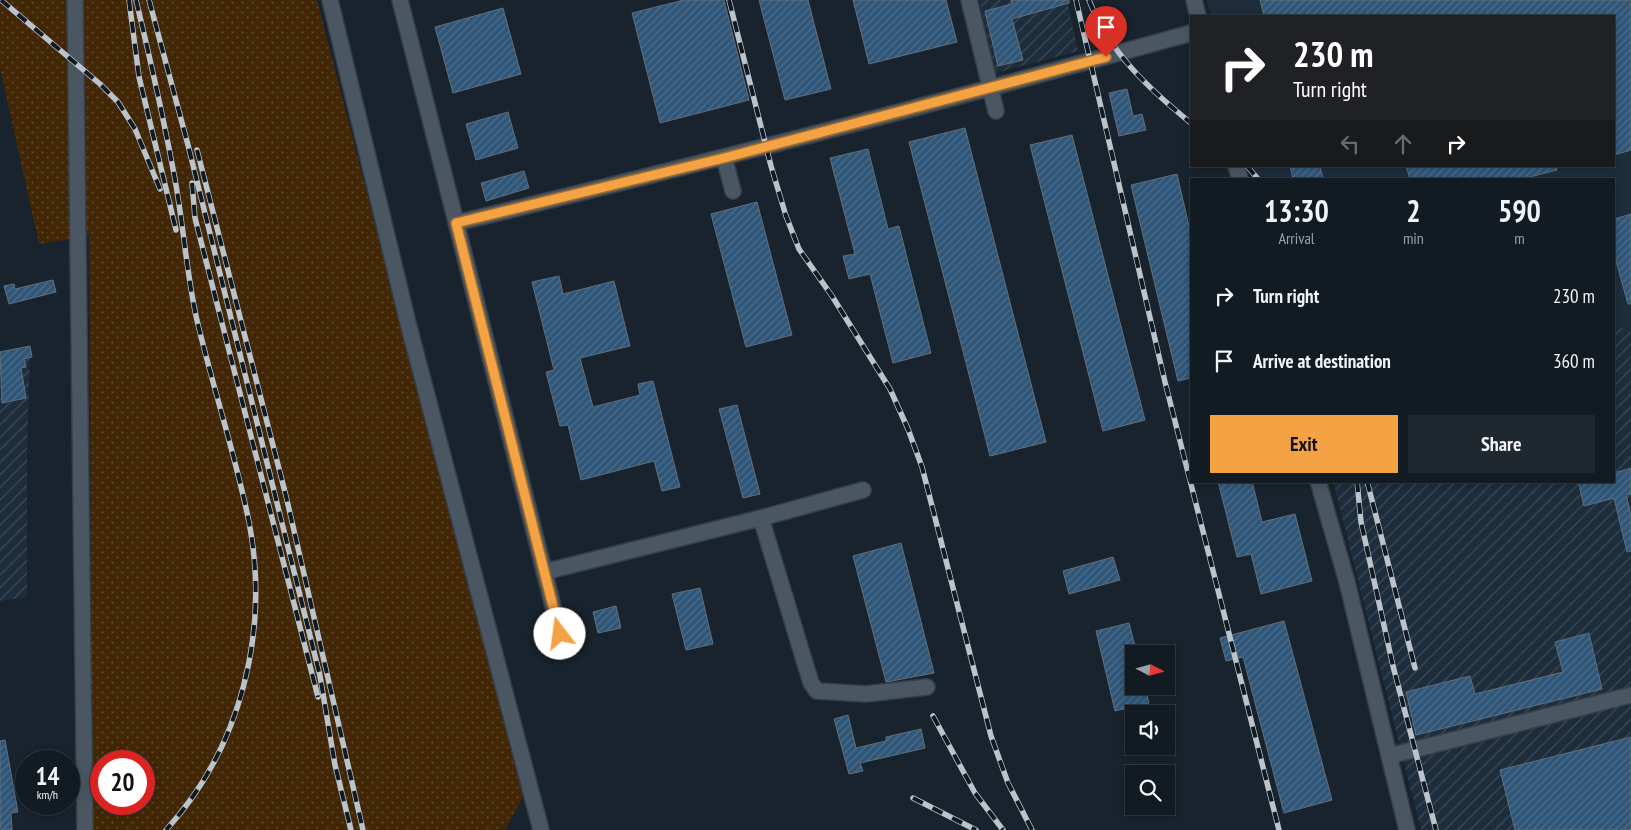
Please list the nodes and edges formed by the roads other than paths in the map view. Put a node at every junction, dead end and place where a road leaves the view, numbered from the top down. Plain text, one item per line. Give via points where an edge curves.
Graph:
1 (75, 0) edge
2 (330, 0) edge
3 (400, 0) edge
4 (969, 0) edge
5 (1194, 0) edge
6 (1198, 15) edge
7 (1190, 33) edge
8 (992, 88) junction
9 (996, 111) dead end
10 (724, 158) junction
11 (733, 191) dead end
12 (456, 223) junction
13 (1319, 483) edge
14 (863, 490) dead end
15 (762, 518) junction
16 (544, 572) junction
17 (560, 634) dead end
18 (927, 687) dead end
19 (1631, 694) edge
20 (1389, 756) junction
21 (85, 830) edge
22 (541, 830) edge
23 (1407, 830) edge

1 - 21 street
2 - 22 street via 408,323
3 - 12 street
4 - 8 street
5 - 6 street
7 - 8 street
8 - 9 street
8 - 10 street
10 - 11 street
10 - 12 street
12 - 16 street
13 - 20 street via 1347,582
14 - 15 street
15 - 16 street
15 - 18 street via 811,683 817,691 866,694
16 - 17 street
19 - 20 street
20 - 23 street

